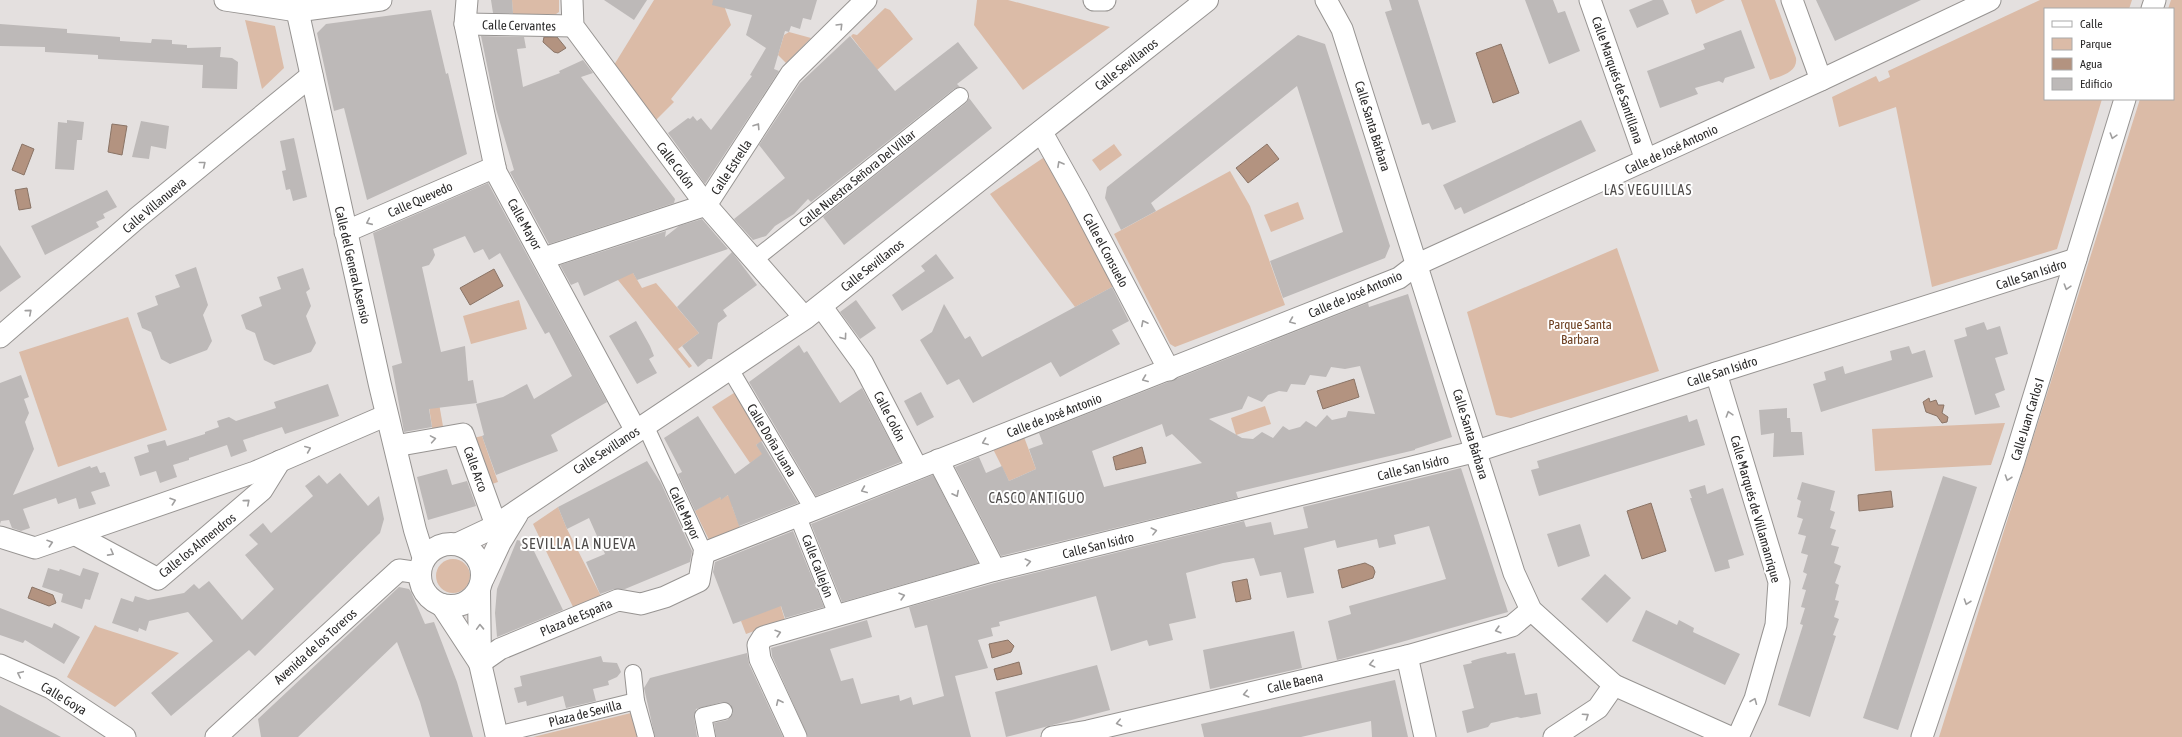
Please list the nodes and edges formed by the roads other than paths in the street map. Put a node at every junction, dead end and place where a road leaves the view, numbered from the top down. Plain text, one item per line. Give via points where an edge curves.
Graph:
1 (225, 0) edge
2 (381, 0) edge
3 (467, 0) edge
4 (572, 0) edge
5 (866, 0) edge
6 (1094, 0) edge
7 (1105, 0) edge
8 (1207, 0) edge
9 (1326, 0) edge
10 (1341, 0) edge
11 (1590, 0) edge
12 (1792, 0) edge
13 (1990, 0) edge
14 (296, 6) edge
15 (465, 24) junction
16 (573, 26) junction
17 (1342, 29) junction
18 (312, 76) junction
19 (1821, 80) junction
20 (960, 96) dead end
21 (2125, 100) edge
22 (1041, 131) junction
23 (1646, 160) junction
24 (495, 167) junction
25 (706, 205) junction
26 (345, 232) junction
27 (544, 258) junction
28 (2076, 259) junction
29 (754, 260) junction
30 (1416, 265) junction
31 (813, 312) junction
32 (0, 337) edge
33 (730, 369) junction
34 (1169, 370) junction
35 (1716, 373) junction
36 (387, 415) junction
37 (640, 428) junction
38 (395, 446) junction
39 (1477, 452) junction
40 (938, 460) junction
41 (280, 461) junction
42 (917, 468) junction
43 (521, 508) junction
44 (806, 514) junction
45 (496, 525) junction
46 (76, 534) junction
47 (0, 537) edge
48 (458, 544) junction
49 (703, 555) junction
50 (426, 560) junction
51 (995, 570) junction
52 (481, 584) junction
53 (442, 605) junction
54 (1531, 610) junction
55 (837, 615) junction
56 (1408, 656) junction
57 (480, 663) junction
58 (0, 665) edge
59 (633, 673) dead end
60 (1614, 685) junction
61 (636, 701) junction
62 (724, 711) dead end
63 (236, 718) junction
64 (497, 736) edge
65 (125, 737) edge
66 (216, 737) edge
67 (227, 737) edge
68 (646, 737) edge
69 (707, 737) edge
70 (796, 737) edge
71 (1055, 737) edge
72 (1425, 737) edge
73 (1554, 737) edge
74 (1730, 737) edge
75 (1738, 737) edge
76 (1922, 737) edge

1 - 14 street
2 - 14 street
3 - 15 street, Calle Mayor
4 - 16 street
25 -> 5 street, Calle Estrella via 791,74
6 - 7 street
8 - 22 main road, Calle Sevillanos
9 - 17 street, Calle Santa Bárbara
10 - 17 street, Calle Santa Bárbara
11 - 23 street, Calle Marqués de Santillana
12 - 19 street
13 - 19 street, Calle de José Antonio
14 - 18 main road, Calle del General Asensio
15 - 16 street, Calle Cervantes
15 - 24 street, Calle Mayor
16 - 25 street, Calle Colón
17 - 30 street, Calle Santa Bárbara
18 - 26 main road, Calle del General Asensio
32 -> 18 street, Calle Villanueva via 137,218
19 - 23 street, Calle de José Antonio
20 - 29 street, Calle Nuestra Señora Del Villar
21 -> 28 street, Calle Juan Carlos I
22 - 31 main road, Calle Sevillanos
34 -> 22 street, Calle el Consuelo
23 - 30 street, Calle de José Antonio
24 -> 26 street, Calle Quevedo
24 - 27 street, Calle Mayor
25 - 27 street, Calle Estrella
25 - 29 street, Calle Colón
26 - 36 main road, Calle del General Asensio
27 - 37 street, Calle Mayor
28 - 35 street, Calle San Isidro
28 -> 76 street, Calle Juan Carlos I via 2014,460
29 - 31 street, Calle Colón
30 -> 34 street, Calle de José Antonio via 1399,278
30 - 39 street, Calle Santa Bárbara
31 - 33 main road, Calle Sevillanos
31 -> 42 street, Calle Colón via 863,364
33 - 37 main road, Calle Sevillanos
33 - 44 street, Calle Doña Juana
34 -> 40 street, Calle de José Antonio
35 - 39 street, Calle San Isidro
75 -> 35 street, Calle Marqués de Villamanrique via 1755,699 1776,625 1779,582
36 - 38 main road, Calle del General Asensio
41 -> 36 street
37 - 43 main road, Calle Sevillanos
37 - 49 street, Calle Mayor
38 -> 45 street, Calle Arco via 463,434
38 - 50 main road, Calle del General Asensio via 415,530
51 -> 39 street, Calle San Isidro
39 - 54 street, Calle Santa Bárbara via 1514,573
40 - 42 street, Calle de José Antonio
40 -> 51 street
46 -> 41 street
46 -> 41 street, Calle los Almendros via 158,579 262,490
42 -> 44 street, Calle de José Antonio
43 - 45 main road, Calle Sevillanos
43 - 52 main road, Calle Sevillanos via 500,542
44 - 49 street, Calle de José Antonio
44 - 55 street, Calle Callejón
45 - 48 main road, Calle Sevillanos
47 -> 46 street via 35,548
48 - 50 main road via 450,544
48 - 52 main road via 477,557 482,569
49 - 57 street, Plaza de España via 699,581 665,597 640,604 618,600 500,649
50 - 53 main road via 421,583 432,601
50 - 63 street, Avenida de los Toreros via 399,570
55 -> 51 street, Calle San Isidro
52 - 53 main road via 472,599 463,605
57 -> 52 main road
53 - 57 main road
54 -> 56 street, Calle Baena via 1512,626
54 - 60 street, Calle Santa Bárbara
70 -> 55 street, Calle San Isidro via 760,659 758,645 763,637
56 -> 71 street, Calle Baena
56 - 72 street
57 - 64 main road
65 -> 58 street, Calle Goya via 51,688
59 - 61 street
73 -> 60 street via 1598,708
60 - 74 street, Calle Santa Bárbara
61 - 64 street, Plaza de Sevilla
61 - 68 street, Plaza de Sevilla
62 - 69 street via 703,716
63 - 66 street, Avenida de los Toreros
63 - 67 street

